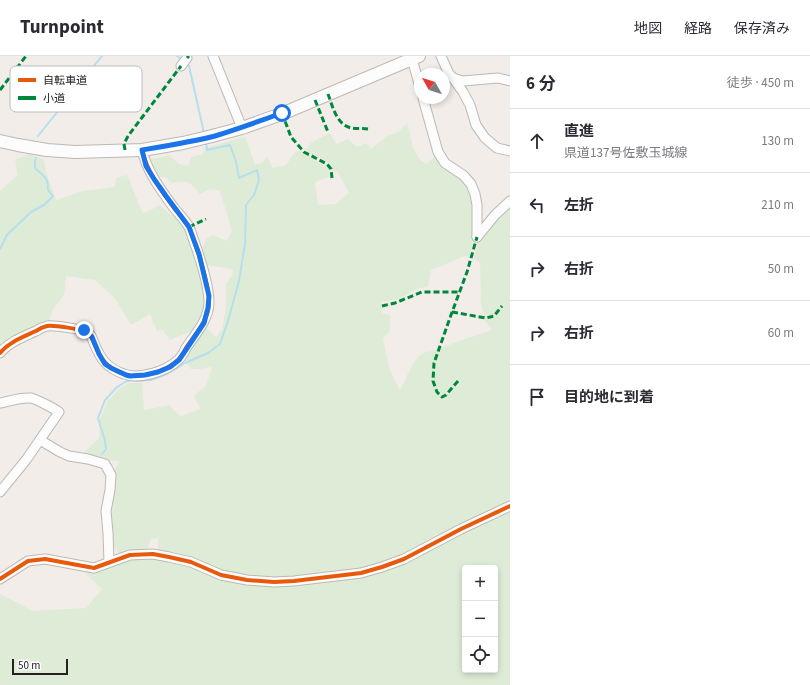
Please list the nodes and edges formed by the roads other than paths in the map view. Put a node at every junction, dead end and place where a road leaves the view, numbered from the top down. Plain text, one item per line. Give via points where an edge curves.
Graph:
1 (213, 56) edge
2 (441, 56) edge
3 (187, 58) dead end
4 (416, 58) edge
5 (181, 66) dead end
6 (417, 68) edge
7 (453, 78) junction
8 (510, 81) edge
9 (425, 104) edge
10 (242, 128) junction
11 (0, 141) edge
12 (142, 150) junction
13 (510, 151) edge
14 (510, 201) edge
15 (0, 353) edge
16 (0, 403) edge
17 (40, 440) junction
18 (0, 492) edge
19 (510, 506) edge
20 (110, 562) junction
21 (0, 578) edge

1 - 10 street
2 - 7 street
3 - 5 street
4 - 6 street
4 - 10 main road
7 - 8 street via 463,81 498,78
7 - 13 street via 470,105 476,125 485,138 498,148
9 - 14 street via 438,152 445,162 471,184 475,194 477,237
10 - 12 main road
11 - 12 main road via 18,146 75,152
12 - 15 street via 146,166 189,227 199,254 209,296 204,323 179,360 158,372 126,375 105,364 88,333 78,329 48,326 20,338
16 - 17 street via 32,398 59,412
17 - 18 street
17 - 20 street via 69,456 105,464 111,475 106,511
19 - 20 street via 404,559 361,573 274,582 221,575 191,562 153,554 130,556
20 - 21 street via 94,568 45,559 28,561

